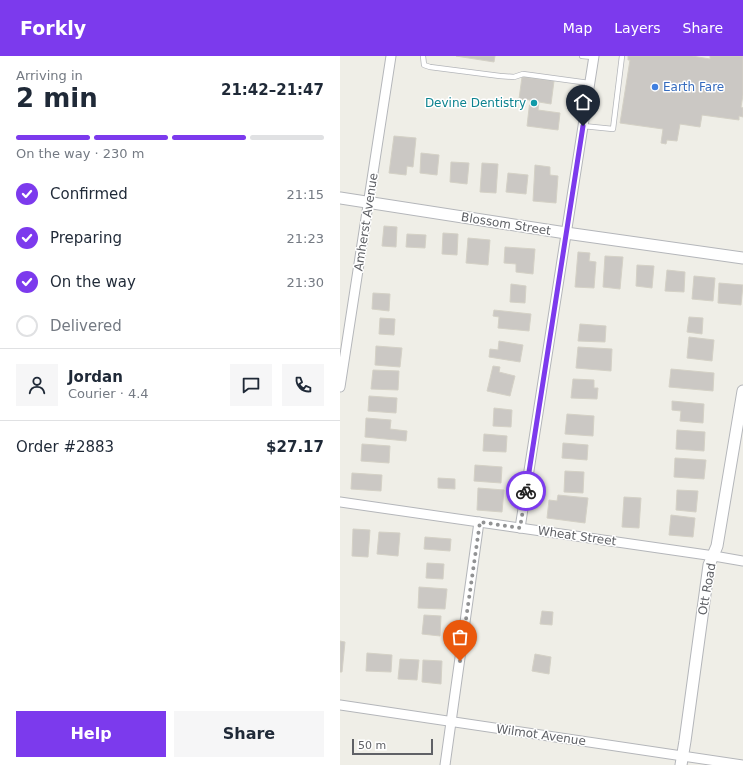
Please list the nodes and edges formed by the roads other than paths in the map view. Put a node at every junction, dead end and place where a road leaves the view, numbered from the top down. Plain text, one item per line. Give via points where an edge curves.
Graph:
1 (391, 56) edge
2 (423, 56) edge
3 (582, 56) edge
4 (622, 56) edge
5 (593, 57) edge
6 (589, 82) junction
7 (583, 126) junction
8 (340, 198) edge
9 (368, 203) junction
10 (566, 233) junction
11 (743, 258) edge
12 (340, 388) edge
13 (743, 391) edge
14 (741, 415) edge
15 (340, 502) edge
16 (480, 522) junction
17 (520, 528) junction
18 (714, 556) junction
19 (743, 561) edge
20 (340, 706) edge
21 (451, 722) junction
22 (682, 760) edge
23 (445, 765) edge
24 (743, 765) edge

1 - 9 street, Amherst Avenue
2 - 6 lane via 424,65 430,67 500,76 514,77 523,74
3 - 5 lane
4 - 7 lane via 613,129
5 - 6 street
6 - 7 street
7 - 10 street
8 - 9 street, Blossom Street
9 - 10 street, Blossom Street
9 - 12 street, Amherst Avenue
10 - 11 street, Blossom Street
10 - 17 street
13 - 14 street, Ott Road
14 - 18 street, Ott Road
15 - 16 street, Wheat Street
16 - 17 street, Wheat Street
16 - 21 street
17 - 18 street, Wheat Street
18 - 19 street, Wheat Street
18 - 22 street, Ott Road via 709,566
20 - 21 street, Wilmot Avenue
21 - 22 street, Wilmot Avenue
21 - 23 street
22 - 24 street, Wilmot Avenue

